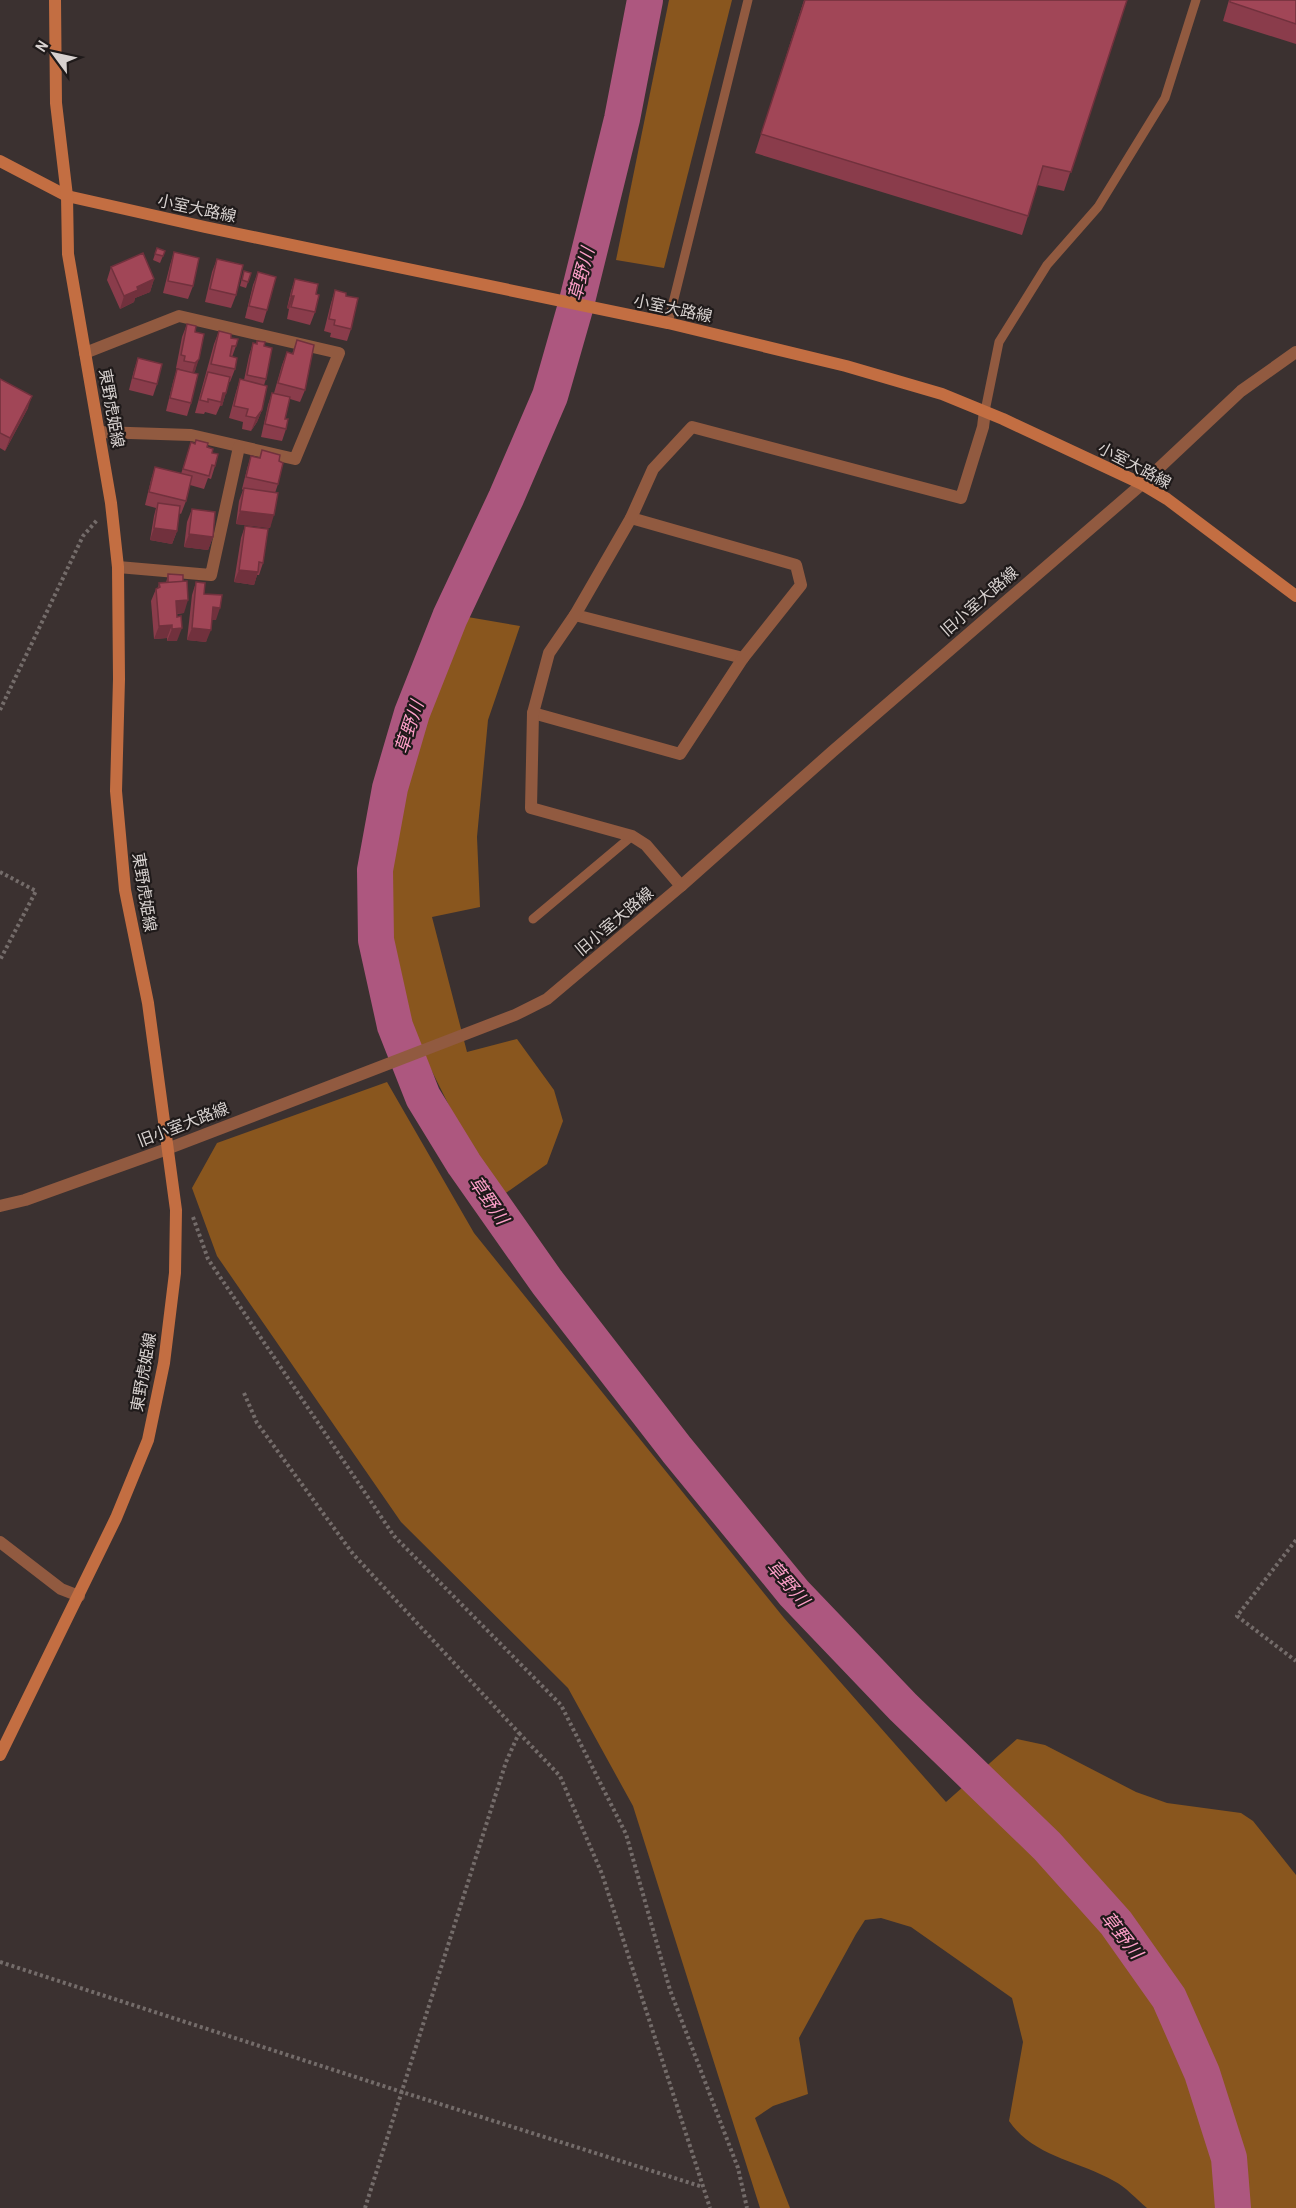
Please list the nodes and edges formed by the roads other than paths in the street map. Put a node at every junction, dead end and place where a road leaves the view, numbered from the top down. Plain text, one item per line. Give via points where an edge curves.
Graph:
1 (55, 0) edge
2 (748, 0) edge
3 (1196, 0) edge
4 (0, 161) edge
5 (67, 196) junction
6 (663, 322) junction
7 (86, 352) junction
8 (1296, 352) edge
9 (985, 411) junction
10 (99, 432) junction
11 (239, 447) junction
12 (1142, 484) junction
13 (631, 518) junction
14 (118, 567) junction
15 (1296, 596) edge
16 (575, 615) junction
17 (743, 658) junction
18 (532, 713) junction
19 (632, 836) junction
20 (681, 886) junction
21 (533, 919) dead end
22 (167, 1149) junction
23 (0, 1206) edge
24 (0, 1542) edge
25 (79, 1596) junction
26 (0, 1755) edge

1 - 5 main road, 東野虎姫線 via 56,103
2 - 6 lane
3 - 9 lane via 1165,98 1098,207 1047,265 999,342
4 - 5 main road, 小室大路線
5 - 6 main road, 小室大路線
5 - 7 main road, 東野虎姫線 via 68,254
6 - 9 main road, 小室大路線 via 846,366
7 - 10 main road, 東野虎姫線
7 - 11 street via 179,316 339,353 295,459
8 - 12 street, 旧小室大路線 via 1241,391
9 - 12 main road, 小室大路線
9 - 13 street via 961,498 692,427 654,469
10 - 11 street via 191,435
10 - 14 main road, 東野虎姫線
11 - 14 street via 211,575
12 - 15 main road, 小室大路線
12 - 20 street, 旧小室大路線
13 - 16 street
13 - 17 street via 796,565 801,585
14 - 22 main road, 東野虎姫線 via 116,791 125,890 148,1003
16 - 17 street
16 - 18 street via 549,653
17 - 18 street via 680,754
18 - 19 street via 531,808
19 - 20 street via 646,845
19 - 21 lane
20 - 22 street, 旧小室大路線 via 547,999 516,1015
22 - 23 street, 旧小室大路線
22 - 25 main road, 東野虎姫線 via 176,1210 175,1273 164,1363 148,1440
24 - 25 street via 61,1589
25 - 26 main road, 東野虎姫線

